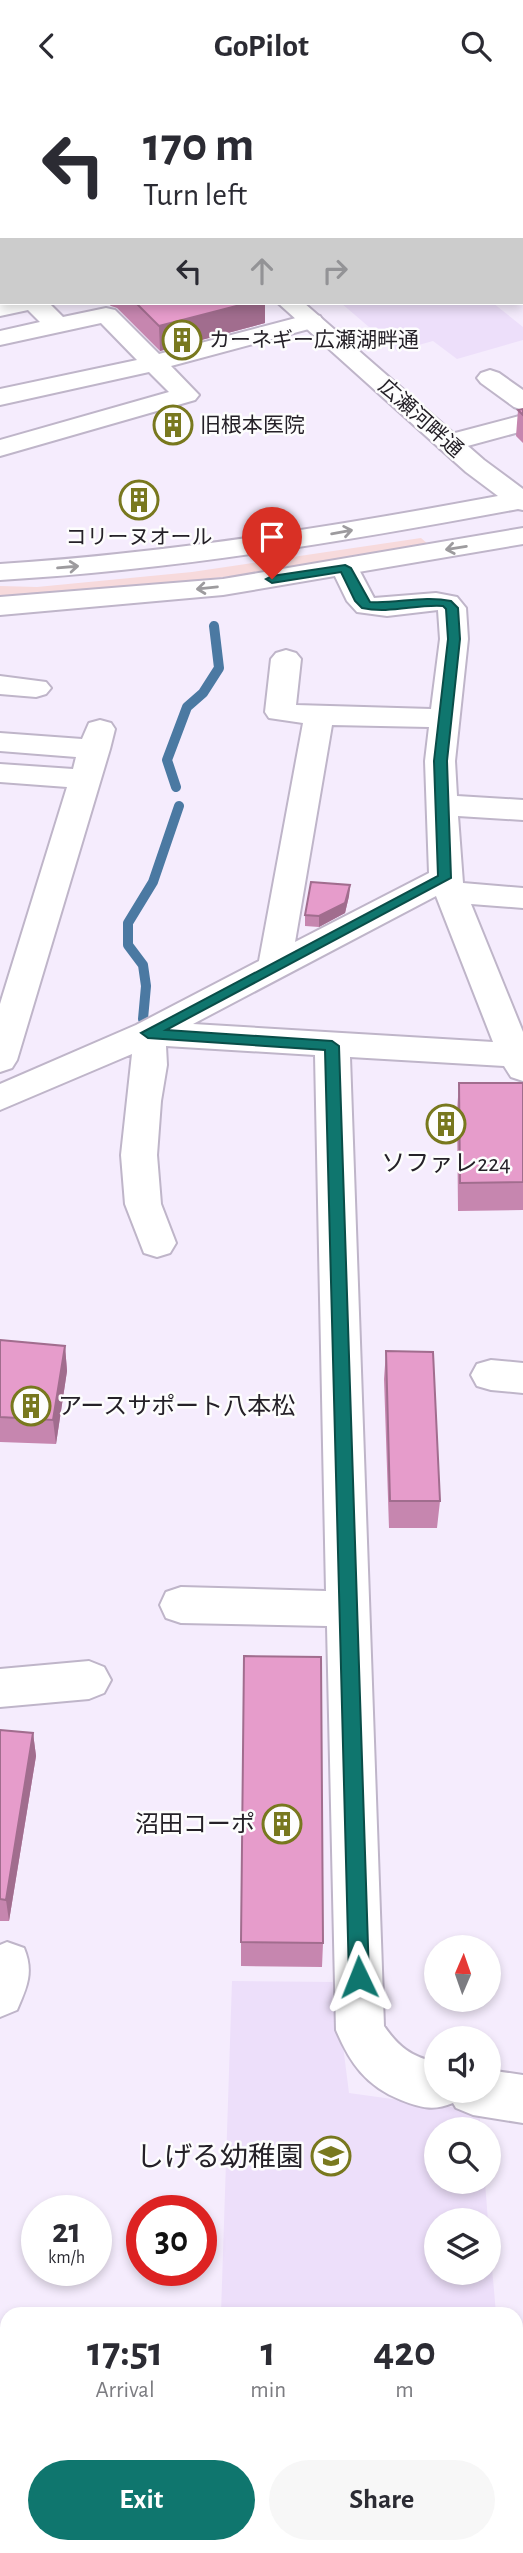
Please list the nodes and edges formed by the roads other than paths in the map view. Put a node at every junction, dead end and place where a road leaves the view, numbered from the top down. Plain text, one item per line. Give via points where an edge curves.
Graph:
1 (17, 305) edge
2 (37, 305) edge
3 (292, 305) edge
4 (0, 309) edge
5 (311, 321) junction
6 (58, 325) junction
7 (0, 338) edge
8 (155, 363) junction
9 (490, 378) dead end
10 (0, 397) edge
11 (523, 402) edge
12 (523, 423) edge
13 (449, 443) junction
14 (0, 447) edge
15 (522, 501) edge
16 (523, 536) edge
17 (345, 568) junction
18 (0, 572) edge
19 (0, 606) edge
20 (286, 659) dead end
21 (0, 685) edge
22 (36, 688) dead end
23 (319, 716) junction
24 (445, 718) junction
25 (0, 742) edge
26 (93, 752) junction
27 (0, 773) edge
28 (442, 805) junction
29 (523, 810) edge
30 (447, 885) junction
31 (523, 898) edge
32 (274, 969) junction
33 (148, 1033) junction
34 (515, 1042) edge
35 (332, 1046) junction
36 (0, 1061) edge
37 (0, 1098) edge
38 (157, 1243) dead end
39 (181, 1605) dead end
40 (348, 1609) junction
41 (89, 1681) dead end
42 (0, 1688) edge
43 (424, 2084) edge
44 (501, 2095) edge
45 (523, 2099) edge

1 - 4 street
2 - 6 street
3 - 5 street, 広瀬河畔通
5 - 8 street
5 - 13 street, 広瀬河畔通
6 - 7 street
6 - 8 street via 106,315
8 - 10 street
8 - 14 street via 186,395
9 - 11 street
12 - 13 street
13 - 15 street, 広瀬河畔通
18 -> 15 street via 247,548
16 -> 17 street
17 -> 19 street via 223,587
17 - 24 street via 367,606 436,601 452,608 454,639
20 - 23 street via 280,712
21 - 22 street
23 - 24 street
23 - 32 street
24 - 28 street via 440,761
25 - 26 street
26 - 27 street
26 - 36 street
28 - 29 street
28 - 30 street
30 - 31 street
30 - 32 street
30 - 34 street
32 - 33 street
33 - 35 street
33 - 37 street
33 - 38 street via 150,1065 139,1155 143,1204
34 - 35 street
35 - 40 street
39 - 40 street
40 - 43 street via 360,2030 374,2057 412,2082
41 - 42 street
44 - 45 street

